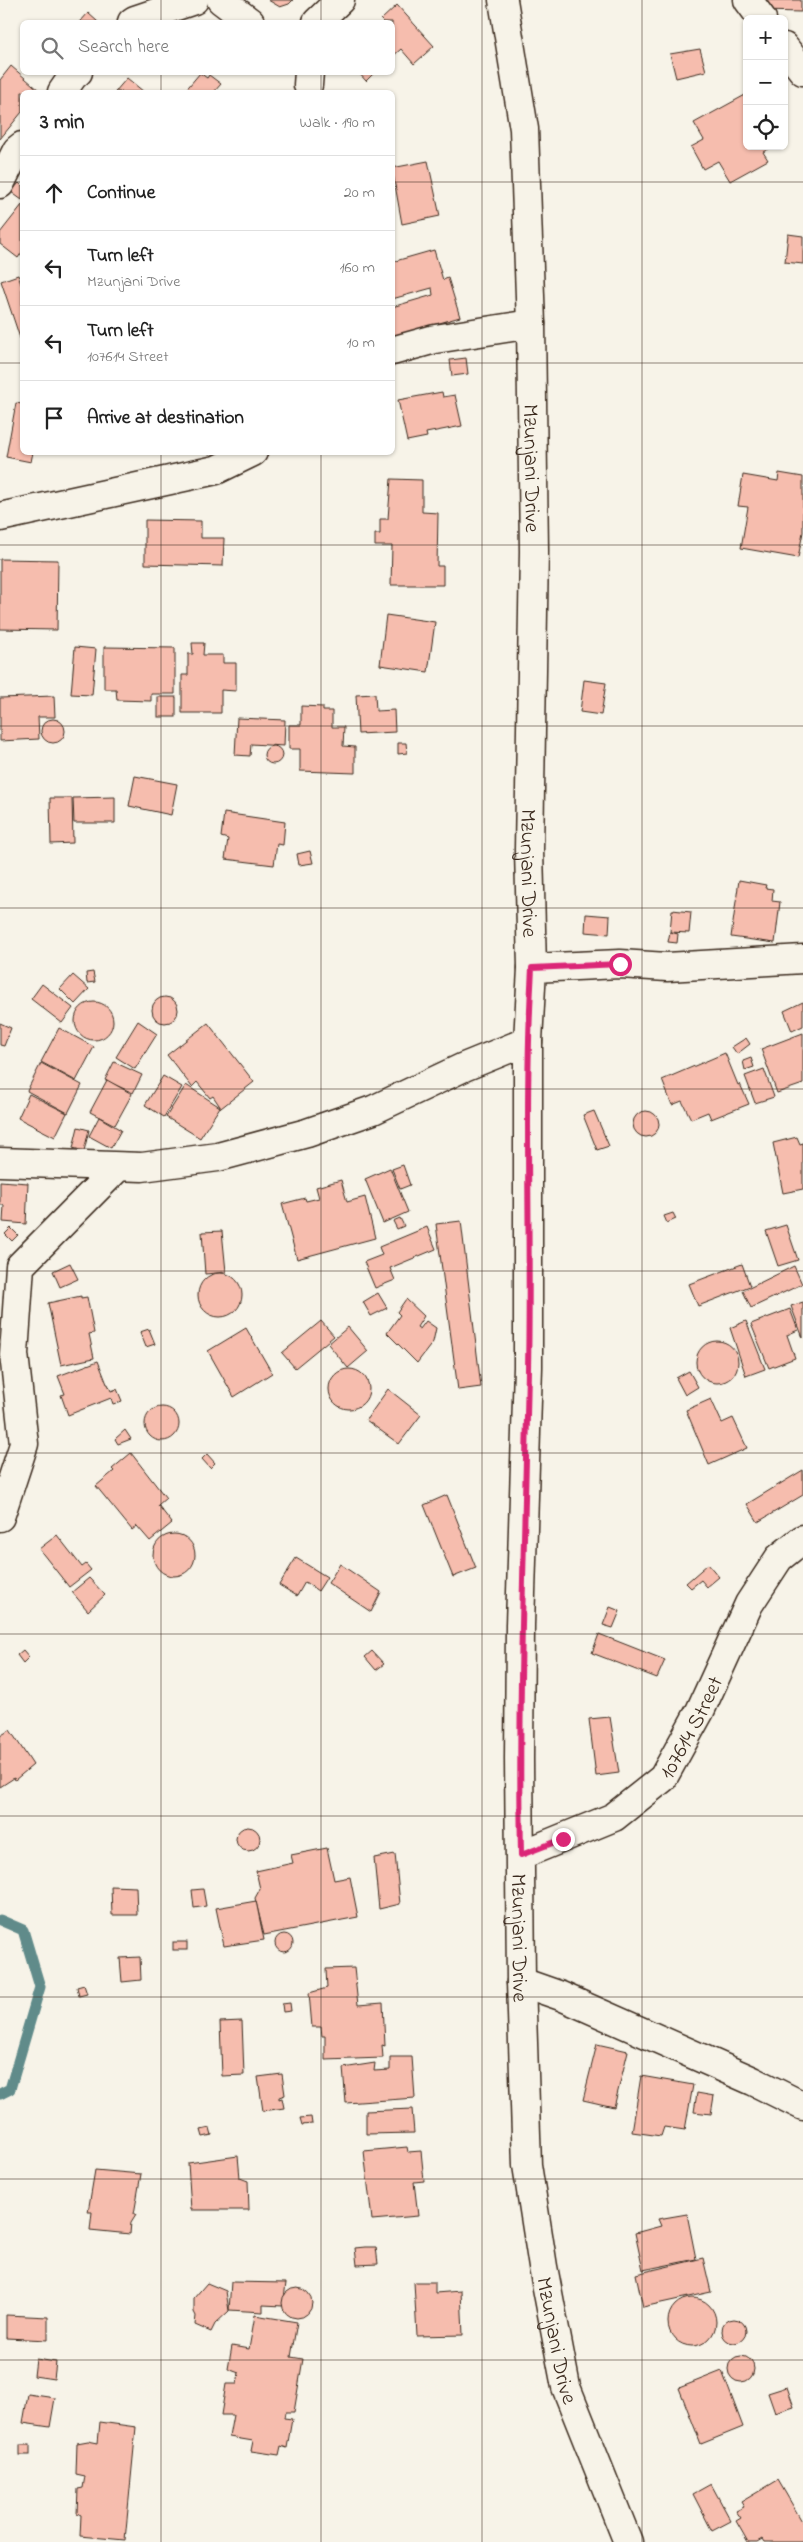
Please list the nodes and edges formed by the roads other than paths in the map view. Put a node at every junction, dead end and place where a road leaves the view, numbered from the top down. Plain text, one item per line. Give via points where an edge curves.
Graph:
1 (194, 0) edge
2 (221, 0) edge
3 (340, 0) edge
4 (503, 0) edge
5 (748, 0) edge
6 (759, 15) edge
7 (135, 20) edge
8 (247, 20) edge
9 (319, 20) edge
10 (788, 52) edge
11 (803, 71) edge
12 (74, 75) edge
13 (63, 90) edge
14 (20, 148) edge
15 (0, 184) edge
16 (531, 324) junction
17 (395, 350) edge
18 (247, 455) edge
19 (0, 517) edge
20 (803, 959) edge
21 (532, 968) junction
22 (528, 1041) junction
23 (0, 1162) edge
24 (118, 1167) junction
25 (0, 1517) edge
26 (803, 1539) edge
27 (521, 1855) junction
28 (521, 1982) junction
29 (803, 2106) edge
30 (628, 2542) edge

1 - 7 street
2 - 8 street
3 - 9 street
4 - 16 street, Mzunjani Drive via 524,129
5 - 6 street
10 - 11 street
12 - 13 street
14 - 15 street
16 - 17 street via 435,339
16 - 21 street, Mzunjani Drive via 534,551 529,850
18 - 19 street via 216,470
20 - 21 street via 667,967 620,964
21 - 22 street, Mzunjani Drive
22 - 24 street via 373,1110 307,1134 218,1157
22 - 27 street, Mzunjani Drive via 528,1367 520,1625
23 - 24 street
24 - 25 street via 20,1266 14,1354 24,1444
26 - 27 street, 107614 Street via 779,1558 749,1604 700,1711 664,1778 614,1817
27 - 28 street, Mzunjani Drive
28 - 29 street via 561,1996
28 - 30 street, Mzunjani Drive via 527,2165 546,2285 566,2387

